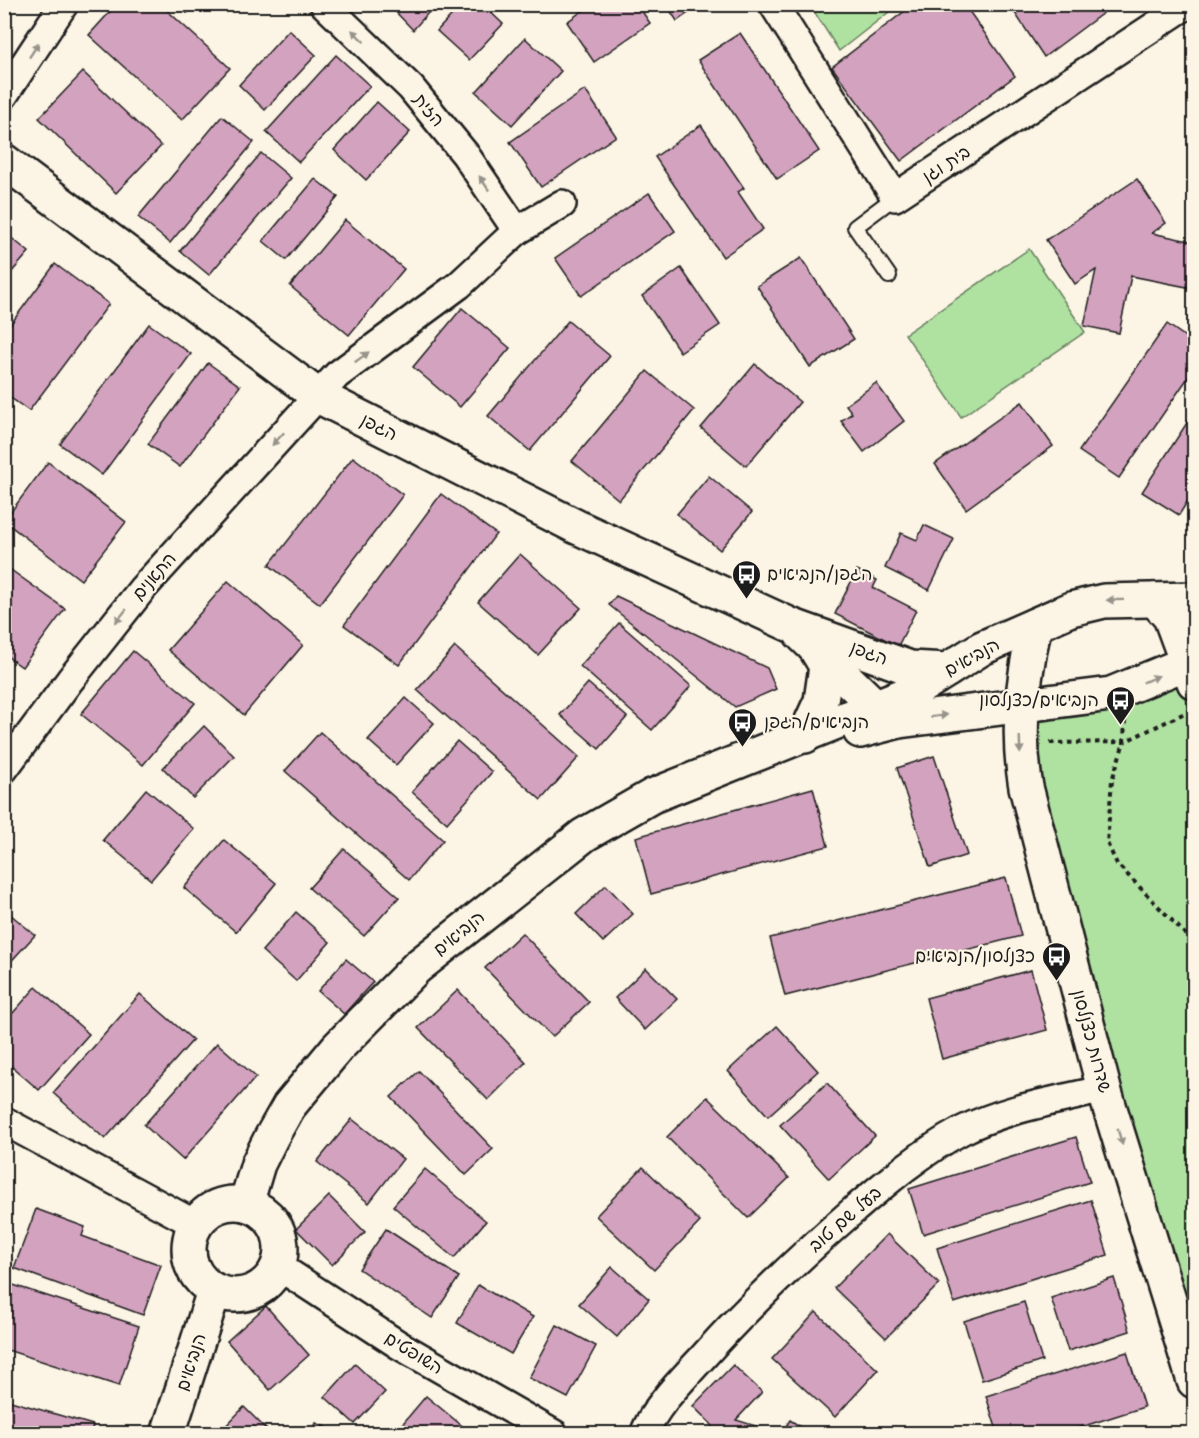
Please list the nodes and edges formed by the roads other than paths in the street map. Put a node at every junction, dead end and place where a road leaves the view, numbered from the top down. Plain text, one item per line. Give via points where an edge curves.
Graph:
1 (64, 4) edge
2 (324, 4) edge
3 (773, 4) edge
4 (1188, 4) edge
5 (4, 95) edge
6 (4, 161) edge
7 (895, 197) junction
8 (562, 204) dead end
9 (517, 231) junction
10 (889, 276) dead end
11 (318, 396) junction
12 (1194, 599) edge
13 (1155, 600) junction
14 (1035, 625) junction
15 (803, 635) junction
16 (1192, 668) edge
17 (947, 670) junction
18 (1022, 706) junction
19 (887, 714) junction
20 (805, 736) junction
21 (759, 755) junction
22 (4, 769) edge
23 (1104, 1089) junction
24 (4, 1121) edge
25 (246, 1204) junction
26 (195, 1224) junction
27 (278, 1266) junction
28 (214, 1291) junction
29 (1194, 1381) edge
30 (168, 1434) edge
31 (554, 1434) edge
32 (644, 1434) edge

5 -> 1 street
9 -> 2 street, הזית via 465,154 411,88
3 - 7 street
4 - 7 street, בית וגן
6 - 11 street, הגפן
7 - 10 lane via 855,227
8 - 9 street
11 -> 9 street via 337,375 459,285
11 - 15 street, הגפן via 577,527
11 -> 22 street, התאנים via 142,588
12 - 13 street, הנביאים
13 -> 14 street, הנביאים via 1104,601 1071,609
13 - 16 street via 1170,617
14 - 17 street, הנביאים via 982,648
14 - 18 street, שדרות כצנלסון
15 - 17 street, הגפן via 910,668
15 - 19 street, הגפן
15 - 20 street via 826,666 821,701
18 -> 16 street, הנביאים via 1126,689
17 - 19 street, הנביאים
19 -> 18 street, הנביאים
18 -> 23 street, שדרות כצנלסון via 1020,743 1026,787
19 - 20 street, הנביאים
19 - 21 street, הנביאים
20 - 21 street, הנביאים
21 - 25 street, הנביאים via 652,796 618,814 552,860 417,967 338,1047 290,1106 258,1164
23 -> 29 street, שדרות כצנלסון
23 - 32 street, בעל שם טוב via 1004,1113 952,1137 909,1164 751,1304 692,1368
24 - 26 street
25 - 26 street via 217,1206
25 - 27 street via 272,1221 281,1250
26 - 28 street via 190,1239 190,1262 202,1282
27 - 28 street via 259,1289 244,1295
27 - 31 street, השופטים via 399,1345
28 - 30 street, הנביאים

